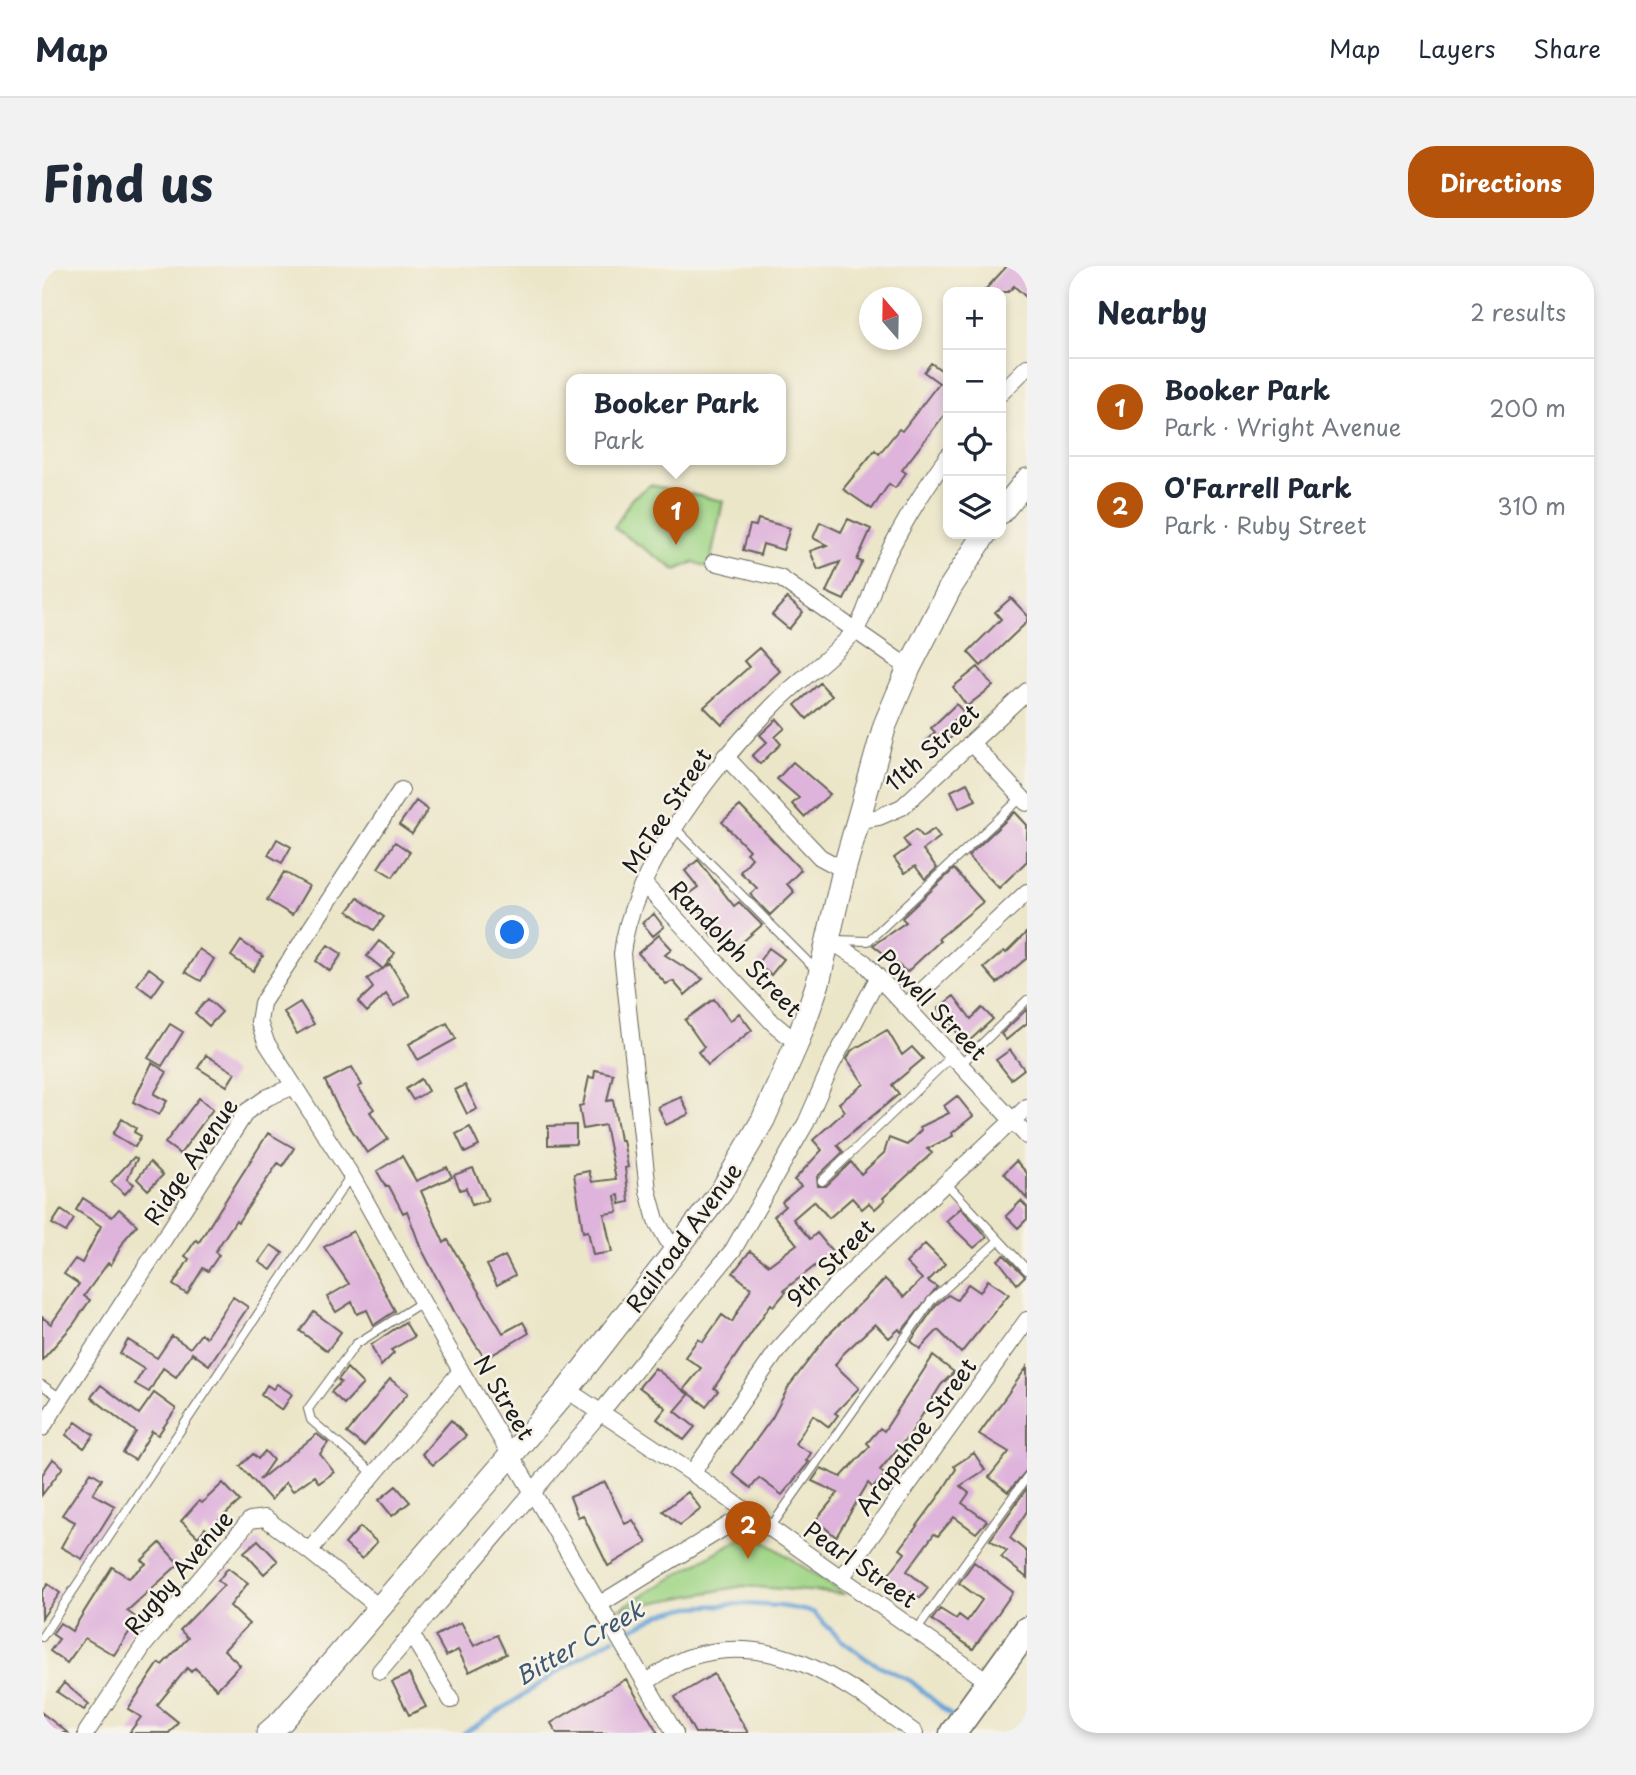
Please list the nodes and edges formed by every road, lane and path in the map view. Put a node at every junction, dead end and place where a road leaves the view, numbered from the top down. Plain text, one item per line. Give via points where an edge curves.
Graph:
1 (1027, 367) edge
2 (1006, 388) edge
3 (943, 463) edge
4 (1027, 480) edge
5 (1006, 506) edge
6 (982, 539) edge
7 (714, 562) dead end
8 (854, 632) junction
9 (909, 668) junction
10 (1027, 691) edge
11 (971, 743) junction
12 (725, 756) junction
13 (401, 790) dead end
14 (1025, 798) edge
15 (858, 821) junction
16 (676, 829) junction
17 (845, 870) junction
18 (644, 884) junction
19 (1027, 892) edge
20 (829, 940) junction
21 (820, 975) junction
22 (878, 978) junction
23 (1027, 1000) edge
24 (906, 1006) junction
25 (797, 1043) junction
26 (956, 1060) junction
27 (292, 1087) junction
28 (1027, 1107) edge
29 (1012, 1121) junction
30 (1027, 1136) edge
31 (351, 1175) junction
32 (821, 1181) dead end
33 (946, 1182) junction
34 (999, 1240) junction
35 (675, 1253) junction
36 (1027, 1270) edge
37 (422, 1302) junction
38 (1027, 1320) edge
39 (461, 1371) junction
40 (42, 1385) edge
41 (567, 1390) junction
42 (61, 1398) junction
43 (601, 1412) junction
44 (42, 1428) edge
45 (512, 1453) junction
46 (692, 1473) junction
47 (374, 1474) junction
48 (1027, 1476) edge
49 (533, 1490) junction
50 (748, 1513) junction
51 (770, 1528) junction
52 (309, 1551) junction
53 (841, 1578) junction
54 (380, 1608) junction
55 (603, 1609) junction
56 (1027, 1630) edge
57 (916, 1631) junction
58 (411, 1634) junction
59 (42, 1637) edge
60 (380, 1671) dead end
61 (642, 1677) junction
62 (985, 1688) junction
63 (451, 1700) dead end
64 (86, 1733) edge
65 (268, 1733) edge
66 (675, 1733) edge
67 (915, 1733) edge
68 (953, 1733) edge

1 - 2 street
3 - 8 street, McTee Street via 882,565
4 - 5 street
6 - 9 street, Railroad Avenue via 950,588
7 - 8 street via 780,579
8 - 9 street
8 - 12 street, McTee Street
9 - 15 street, Railroad Avenue via 885,725
10 - 11 street, 11th Street
11 - 14 street
11 - 15 street, 11th Street via 902,807
12 - 16 street, McTee Street
12 - 17 street via 820,857
13 - 27 street via 262,1003 259,1022 266,1042
14 - 20 lane via 868,941
15 - 17 street, Railroad Avenue
16 - 18 street, McTee Street
16 - 21 lane
17 - 20 street, Railroad Avenue
18 - 25 street, Randolph Street
18 - 35 street, McTee Street via 625,925 621,954 648,1191 656,1220
19 - 24 street
20 - 21 street, Railroad Avenue
20 - 22 street, Powell Street via 864,962
21 - 25 street, Railroad Avenue
22 - 24 street, Powell Street
22 - 43 street via 806,1123 733,1250
23 - 26 lane
24 - 26 street, Powell Street
25 - 35 street, Railroad Avenue via 763,1120 721,1192
26 - 29 street, Powell Street
26 - 32 lane
27 - 31 street, N Street
27 - 42 street, Ridge Avenue via 246,1112
28 - 29 street, 9th Street
29 - 30 street, Powell Street
29 - 33 street, 9th Street
31 - 37 street, N Street
31 - 59 lane
33 - 34 lane
33 - 46 street, 9th Street via 835,1286 785,1342
34 - 36 lane
34 - 51 lane via 931,1301
35 - 41 street, Railroad Avenue
37 - 39 street, N Street
37 - 47 lane via 356,1344 308,1409 311,1420
38 - 53 street, Arapahoe Street
39 - 45 street, N Street
39 - 47 street
40 - 42 lane
41 - 43 street, Pearl Street
41 - 45 street, Railroad Avenue
42 - 44 street, Ridge Avenue
43 - 46 street, Pearl Street
43 - 49 street
45 - 49 street, N Street
45 - 54 street, Railroad Avenue
46 - 50 street, Pearl Street
47 - 52 street
48 - 57 lane
49 - 55 street, N Street
49 - 58 street
50 - 51 street, Pearl Street
50 - 55 street
51 - 53 street, Pearl Street
52 - 54 street, Rugby Avenue
52 - 64 street, Rugby Avenue via 265,1518 250,1520 144,1645
53 - 57 street, Pearl Street
54 - 65 street, Railroad Avenue
55 - 61 street, N Street
56 - 62 main road
57 - 62 street, Pearl Street
58 - 60 street
58 - 63 street
61 - 66 street, N Street
61 - 67 street via 716,1650 770,1651 808,1663 850,1686
62 - 68 main road

